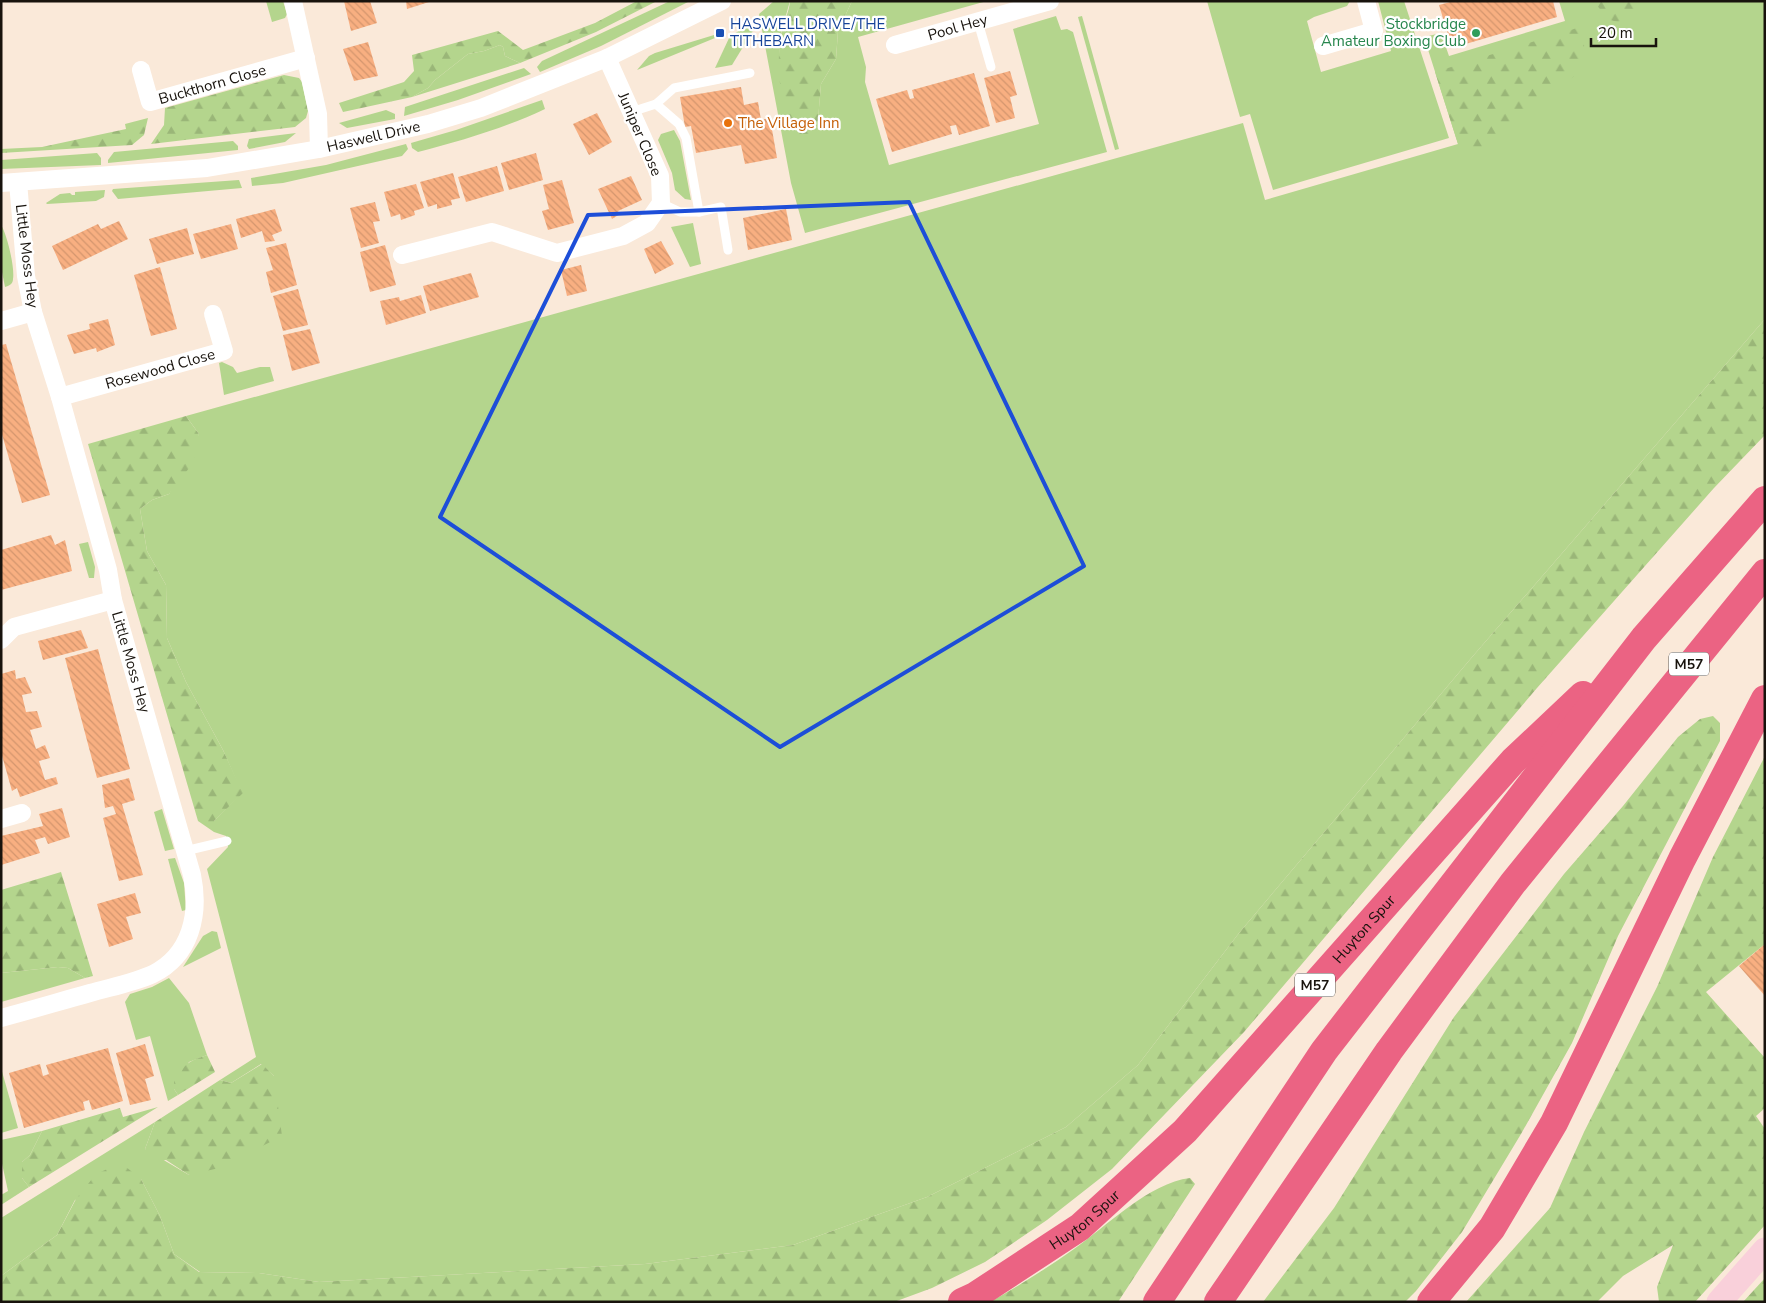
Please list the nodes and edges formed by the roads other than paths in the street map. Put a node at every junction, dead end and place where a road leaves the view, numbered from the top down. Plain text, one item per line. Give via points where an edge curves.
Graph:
1 (293, 1) edge
2 (722, 1) edge
3 (1050, 1) edge
4 (1366, 1) edge
5 (978, 22) junction
6 (895, 45) dead end
7 (1323, 46) dead end
8 (306, 58) junction
9 (607, 58) junction
10 (991, 66) dead end
11 (141, 70) dead end
12 (750, 73) dead end
13 (656, 104) junction
14 (631, 112) junction
15 (319, 148) junction
16 (10, 183) edge
17 (661, 203) junction
18 (700, 212) junction
19 (728, 250) dead end
20 (402, 254) dead end
21 (33, 312) junction
22 (213, 314) dead end
23 (1, 321) edge
24 (60, 397) junction
25 (1765, 500) edge
26 (1765, 574) edge
27 (113, 600) junction
28 (1644, 638) junction
29 (1, 640) edge
30 (1765, 699) edge
31 (22, 813) dead end
32 (2, 815) edge
33 (227, 841) dead end
34 (185, 851) junction
35 (1, 1018) edge
36 (1765, 1250) edge
37 (962, 1302) edge
38 (1157, 1302) edge
39 (1218, 1302) edge
40 (1431, 1302) edge
41 (1719, 1302) edge

1 - 8 street
2 - 9 street, Haswell Drive
3 - 5 street, Pool Hey
4 - 7 street via 1374,31
5 - 6 street, Pool Hey
5 - 10 lane
8 - 11 street, Buckthorn Close via 150,102
8 - 15 street via 318,114
9 - 14 street, Juniper Close
9 - 15 street, Haswell Drive via 482,108
12 - 13 lane via 674,88
13 - 14 lane
13 - 18 lane via 679,124 686,138
14 - 17 street, Juniper Close via 660,176
15 - 16 street, Haswell Drive via 207,168
16 - 21 street, Little Moss Hey
17 - 18 lane via 680,212
17 - 20 street via 647,223 623,236 557,253 492,232
18 - 19 lane via 721,207
21 - 23 street
21 - 24 street, Little Moss Hey
22 - 24 street, Rosewood Close via 224,351
24 - 27 street, Little Moss Hey via 108,570
25 - 28 highway, M57
26 - 39 highway, M57 via 1513,883 1389,1051
27 - 29 street via 14,627
27 - 34 street, Little Moss Hey
28 - 37 highway, Huyton Spur / M57 via 1513,761 1185,1131 1080,1227
28 - 38 highway, M57 via 1324,1051
30 - 40 highway via 1682,859 1554,1123 1492,1228
31 - 32 street
33 - 34 lane
34 - 35 street, Little Moss Hey via 196,905 193,926 176,956 153,974 139,979
36 - 41 main road

